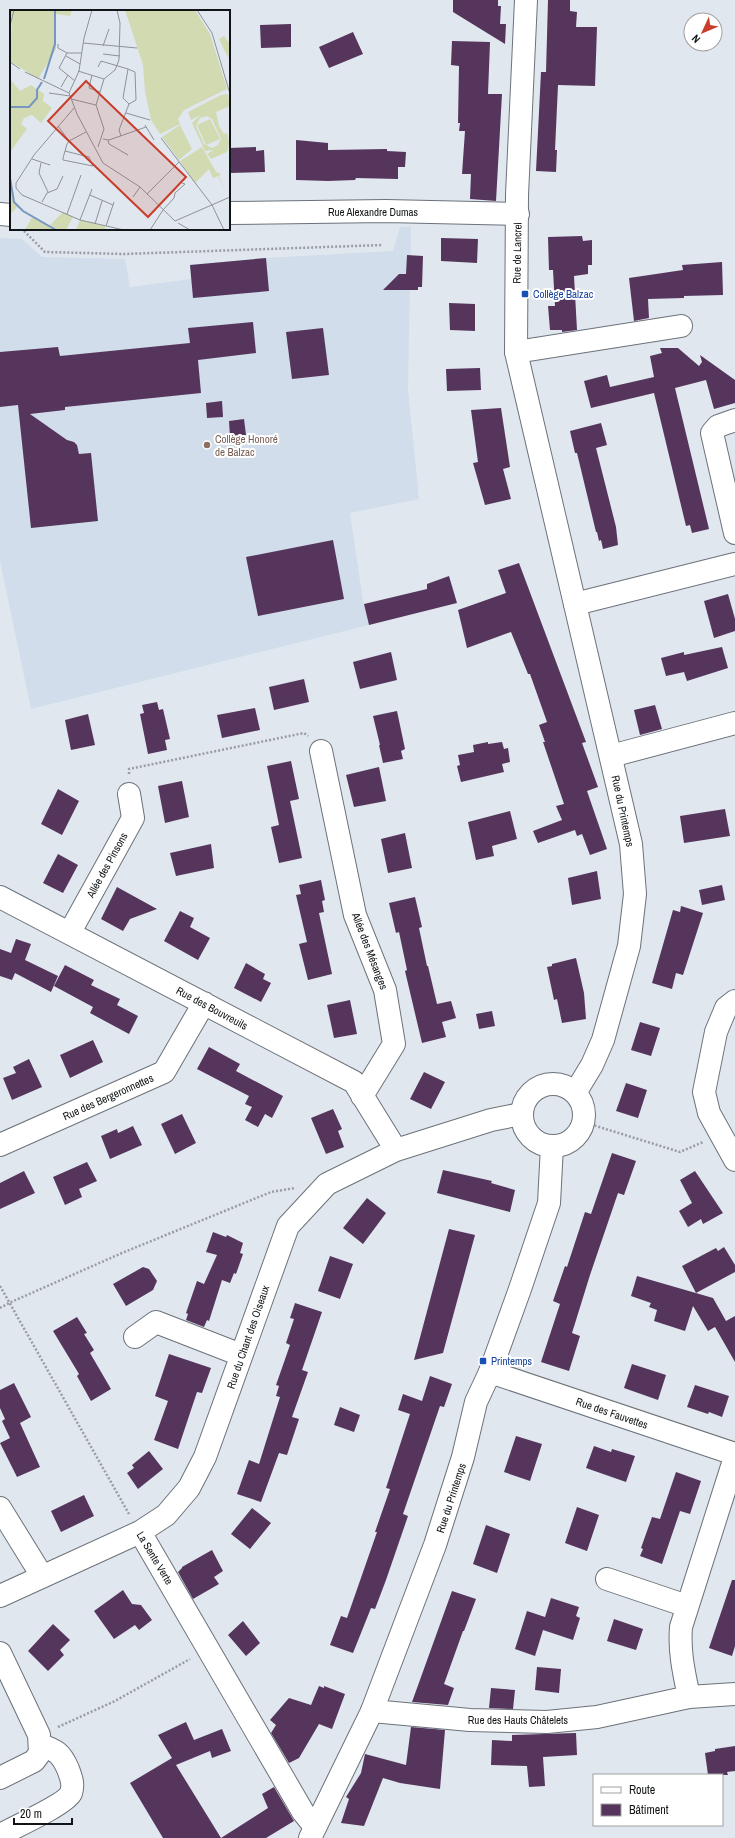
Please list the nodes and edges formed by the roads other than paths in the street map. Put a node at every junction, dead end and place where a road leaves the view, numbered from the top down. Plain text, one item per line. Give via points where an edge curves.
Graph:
1 (526, 0) edge
2 (0, 214) edge
3 (230, 214) edge
4 (518, 214) junction
5 (10, 220) edge
6 (681, 326) dead end
7 (516, 352) junction
8 (735, 420) edge
9 (735, 533) edge
10 (735, 564) edge
11 (567, 571) joint
12 (575, 604) junction
13 (735, 723) edge
14 (321, 751) road end
15 (611, 756) junction
16 (129, 794) road end
17 (0, 897) edge
18 (70, 932) junction
19 (735, 1001) edge
20 (204, 1003) junction
21 (575, 1093) junction
22 (362, 1096) junction
23 (521, 1114) junction
24 (0, 1145) edge
25 (552, 1146) junction
26 (396, 1150) junction
27 (735, 1160) edge
28 (135, 1337) dead end
29 (242, 1355) junction
30 (490, 1372) junction
31 (735, 1456) edge
32 (0, 1508) edge
33 (140, 1532) junction
34 (42, 1576) junction
35 (607, 1579) dead end
36 (0, 1596) edge
37 (687, 1606) junction
38 (0, 1653) edge
39 (735, 1694) edge
40 (689, 1697) junction
41 (372, 1711) junction
42 (39, 1740) junction
43 (0, 1778) edge
44 (312, 1833) edge
45 (0, 1835) edge

1 - 4 street, Rue de Lancrel
2 - 5 street
3 - 4 street, Rue Alexandre Dumas via 386,211
4 - 7 street, Rue de Lancrel
6 - 7 street
7 - 11 street, Rue de Lancrel
8 - 9 street via 718,426 712,433
10 - 12 street
11 - 12 street, Rue du Printemps
12 - 15 street, Rue du Printemps
13 - 15 street
14 - 22 street, Allée des Mésanges via 355,915 385,990 394,1044
15 - 21 street, Rue du Printemps via 632,844 635,894 633,920 629,946 603,1040
16 - 18 street, Allée des Pinsons via 133,818
17 - 18 street, Rue des Bouvreuils
18 - 20 street, Rue des Bouvreuils
19 - 27 street via 726,1008 716,1032 704,1092 709,1113
20 - 22 street, Rue des Bouvreuils via 354,1082
20 - 24 street, Rue des Bergeronnettes via 164,1072
21 - 23 street via 557,1083 541,1086 531,1092 524,1102
21 - 25 street via 582,1103 583,1122 574,1137 564,1144
22 - 26 street, Rue des Bouvreuils
23 - 25 street via 530,1136
23 - 26 street, Rue du Chant des Oiseaux via 491,1120
25 - 30 street, Rue du Printemps via 549,1203
26 - 29 street, Rue du Chant des Oiseaux via 327,1184 288,1226
28 - 29 street via 156,1322
29 - 33 street, Rue du Chant des Oiseaux via 205,1458 189,1488 166,1514
30 - 31 street, Rue des Fauvettes
30 - 41 street, Rue du Printemps via 476,1402 464,1457 435,1545
31 - 37 street, Rue des Fauvettes
32 - 34 street
33 - 34 street, Rue du Chant des Oiseaux
33 - 44 street, La Sente Verte via 303,1812
34 - 36 street, Rue du Chant des Oiseaux
35 - 37 street
37 - 40 street, Rue des Fauvettes via 681,1627 680,1646
38 - 42 street
39 - 40 street, Rue des Hauts Châtelets
40 - 41 street, Rue des Hauts Châtelets via 597,1717 547,1722 470,1720
41 - 44 street, Rue du Printemps
42 - 43 street via 40,1753 34,1761
42 - 45 street via 56,1750 63,1759 73,1781 71,1794 60,1803

